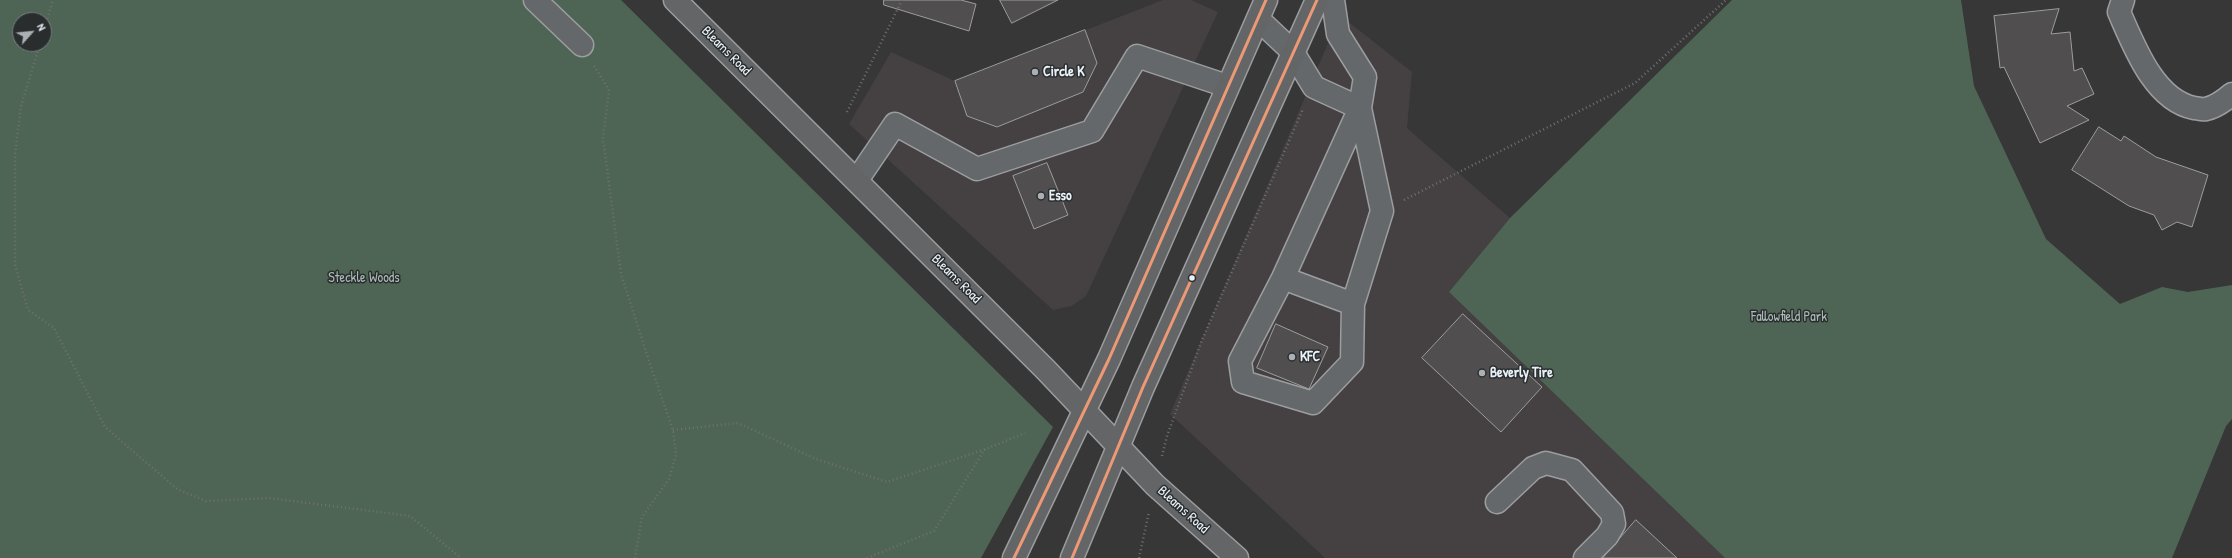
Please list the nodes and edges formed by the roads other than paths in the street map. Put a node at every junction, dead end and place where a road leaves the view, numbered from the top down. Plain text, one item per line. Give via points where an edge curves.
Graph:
1 (535, 0) edge
2 (675, 0) edge
3 (1317, 0) edge
4 (1333, 0) edge
5 (2123, 0) edge
6 (1262, 10) edge
7 (582, 45) road end
8 (1292, 51) junction
9 (1227, 86) junction
10 (2232, 94) edge
11 (1360, 108) junction
12 (857, 180) junction
13 (1283, 278) junction
14 (1353, 304) junction
15 (1084, 410) junction
16 (1119, 447) junction
17 (1497, 502) dead end
18 (1014, 558) edge
19 (1072, 558) edge
20 (1237, 558) edge
21 (1585, 558) edge

1 - 7 street
2 - 12 main road, Bleams Road
3 - 8 main road
4 - 11 street via 1338,34 1365,77
5 - 10 street via 2119,12 2139,57 2164,92 2182,106 2204,110
6 - 8 street
6 - 9 main road
8 - 11 street via 1314,87
8 - 16 main road via 1143,387
9 - 12 street via 1137,56 1092,131 977,169 895,124
9 - 15 main road via 1109,359
11 - 13 street
11 - 14 street via 1382,210
12 - 15 main road, Bleams Road
13 - 14 street
13 - 14 street via 1240,361 1243,382 1313,403 1352,362
15 - 16 main road, Bleams Road
15 - 18 main road
16 - 19 main road
16 - 20 main road, Bleams Road via 1155,485
17 - 21 street via 1533,468 1546,463 1572,470 1612,513 1614,524 1607,536

